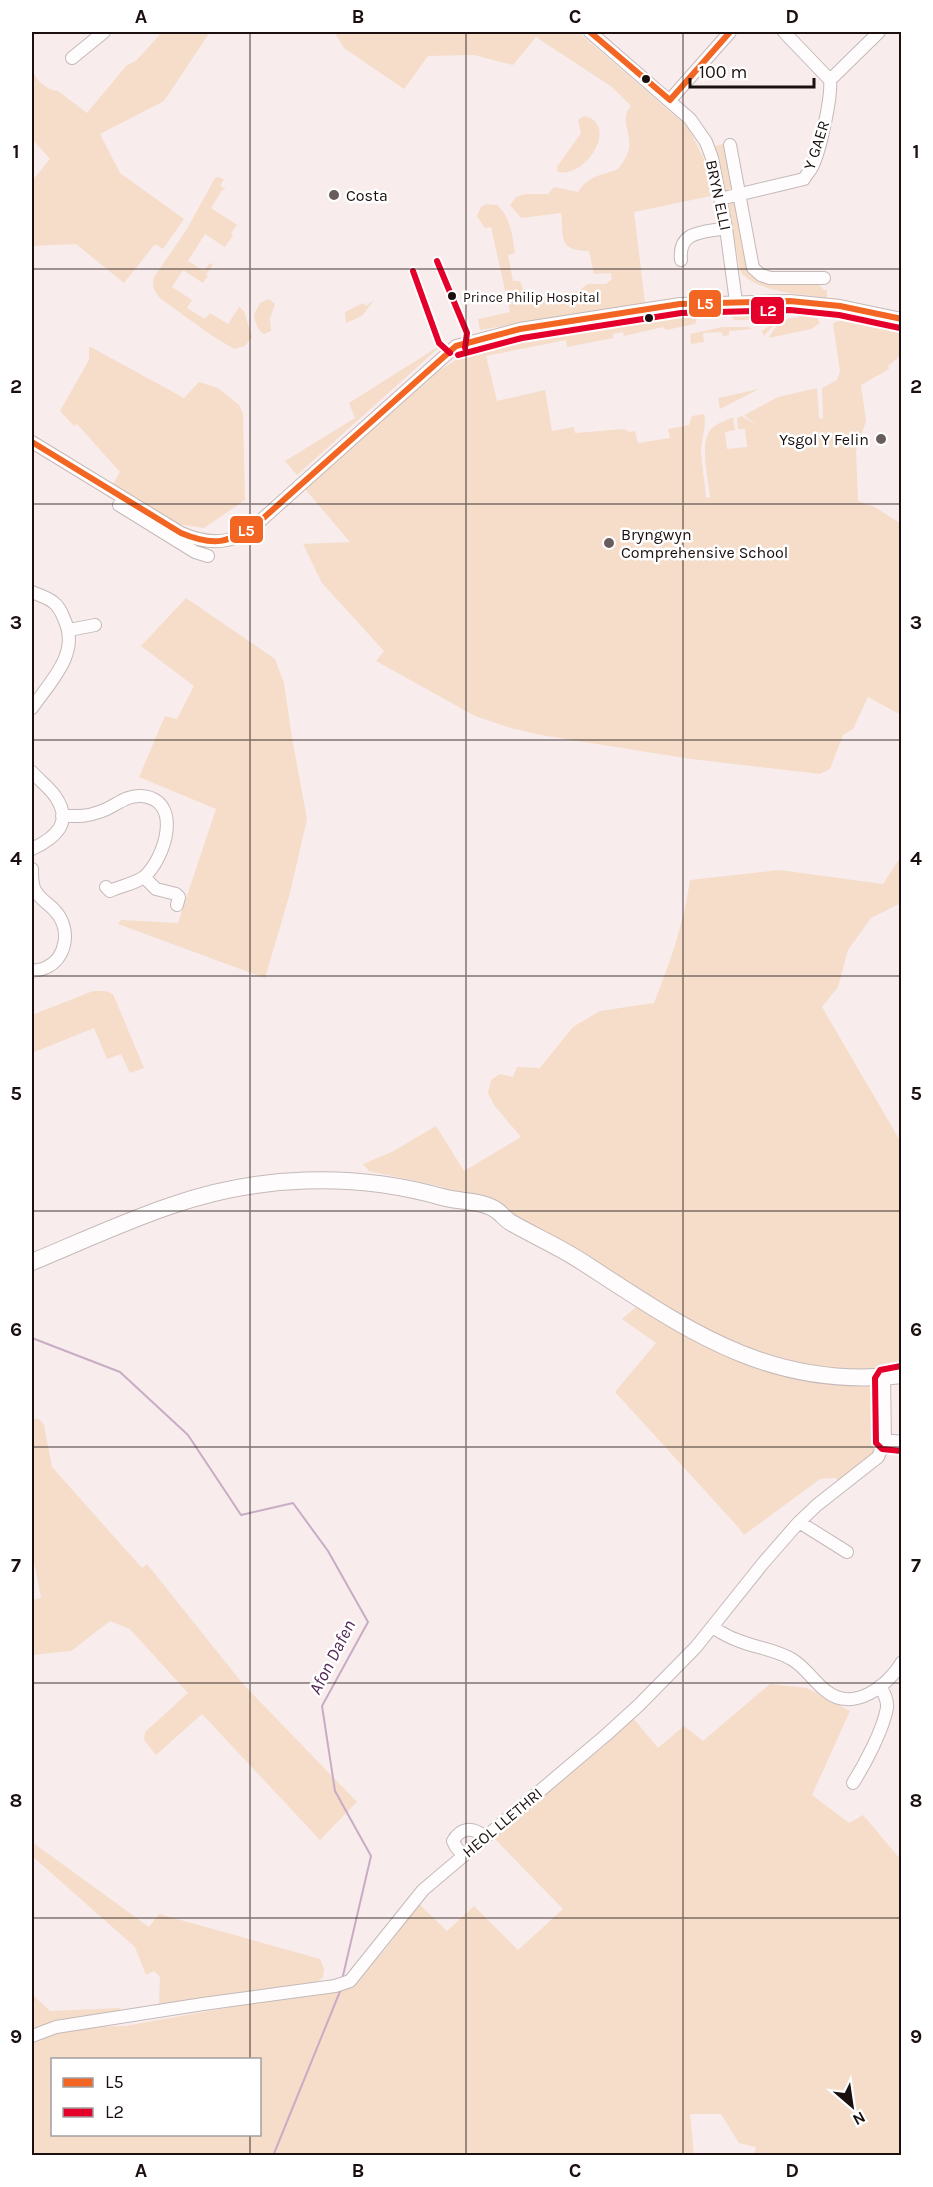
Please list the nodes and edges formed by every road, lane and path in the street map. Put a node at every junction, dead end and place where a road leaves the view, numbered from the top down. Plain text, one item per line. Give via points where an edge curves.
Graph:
1 (104, 32) edge
2 (590, 32) edge
3 (730, 32) edge
4 (784, 32) edge
5 (879, 32) edge
6 (72, 58) dead end
7 (830, 80) junction
8 (670, 100) junction
9 (730, 145) dead end
10 (739, 194) junction
11 (720, 199) junction
12 (726, 228) junction
13 (681, 260) dead end
14 (824, 278) dead end
15 (736, 302) junction
16 (902, 319) edge
17 (32, 442) edge
18 (104, 486) junction
19 (208, 556) dead end
20 (32, 592) edge
21 (95, 625) dead end
22 (69, 630) junction
23 (32, 708) edge
24 (32, 772) edge
25 (62, 816) junction
26 (32, 849) edge
27 (32, 869) edge
28 (144, 876) junction
29 (106, 887) dead end
30 (177, 905) dead end
31 (32, 971) edge
32 (32, 1262) edge
33 (902, 1376) edge
34 (884, 1378) junction
35 (885, 1440) junction
36 (902, 1442) edge
37 (799, 1522) junction
38 (847, 1552) dead end
39 (712, 1628) junction
40 (902, 1662) edge
41 (880, 1686) junction
42 (853, 1782) dead end
43 (484, 1836) junction
44 (463, 1855) junction
45 (32, 2036) edge

1 - 6 street
2 - 8 street, BRYN ELLI
3 - 8 street
4 - 7 street
5 - 7 street
7 - 10 street, Y GAER via 824,125 812,167 804,179
8 - 11 street, BRYN ELLI via 706,142
9 - 10 street
10 - 11 street, Y GAER
10 - 14 street via 753,268 770,278
11 - 12 street, BRYN ELLI
12 - 13 street via 684,240
12 - 15 street, BRYN ELLI
15 - 16 street via 790,301 840,306
15 - 18 street via 680,304 520,330 456,346 259,522 238,536 209,542 194,539
17 - 18 street
18 - 19 street via 99,493 195,552
20 - 22 street via 60,608
21 - 22 street
22 - 23 street via 65,662
24 - 25 street via 55,795
25 - 26 street via 61,828 51,840
25 - 28 street via 82,817 101,812 126,798 141,796 154,800 168,819 165,840
27 - 31 street via 34,887 55,910 65,929 61,954 45,968
28 - 29 street via 110,891
28 - 30 street via 156,889 176,894
32 - 34 main road via 171,1205 225,1190 312,1180 352,1181 458,1202 483,1216 508,1221 575,1257 679,1324 767,1364 806,1374
33 - 34 main road
34 - 35 street
35 - 36 street
35 - 37 street, HEOL LLETHRI via 878,1457
37 - 38 street
37 - 39 street, HEOL LLETHRI
39 - 41 street via 793,1660 828,1693 843,1699 866,1696
39 - 43 street, HEOL LLETHRI via 606,1735
40 - 41 street
41 - 42 street via 887,1707 866,1762
43 - 44 street, HEOL LLETHRI
43 - 44 street via 464,1829 457,1834 453,1840
44 - 45 street, HEOL LLETHRI via 423,1890 350,1980 335,1986 56,2027

